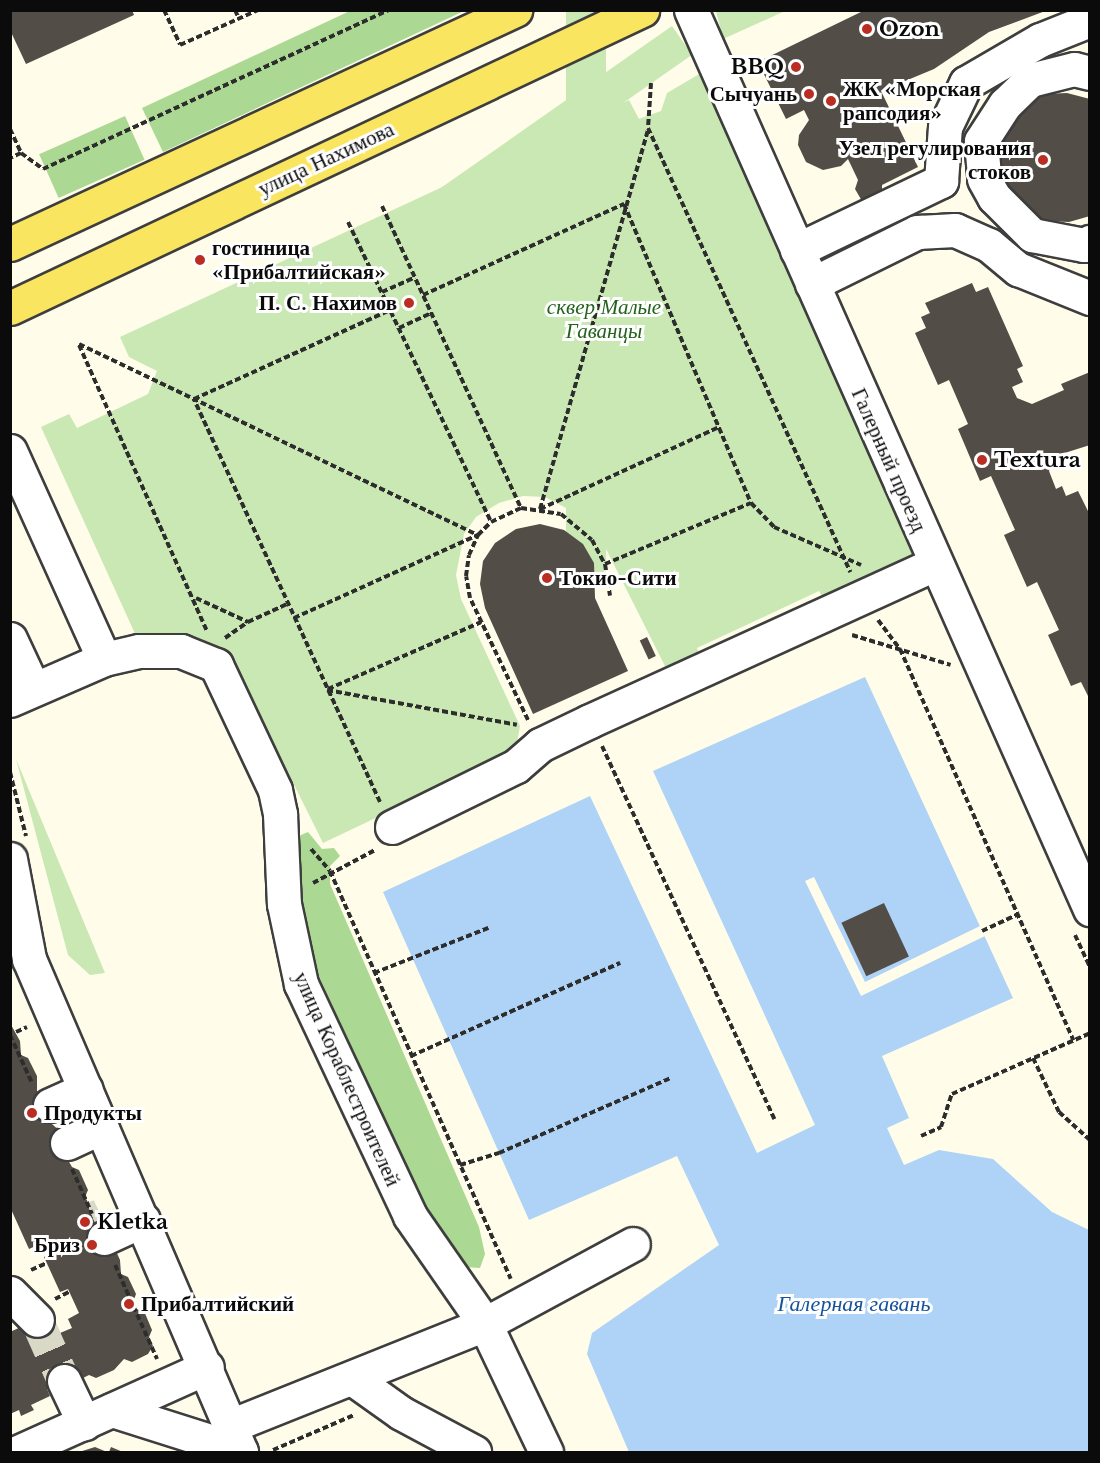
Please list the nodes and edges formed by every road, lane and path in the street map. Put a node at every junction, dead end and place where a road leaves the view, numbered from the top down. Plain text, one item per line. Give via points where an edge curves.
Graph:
1 (164, 10) edge
2 (236, 10) edge
3 (258, 10) edge
4 (388, 10) edge
5 (515, 10) edge
6 (642, 10) edge
7 (691, 10) edge
8 (239, 19) junction
9 (1089, 20) edge
10 (1089, 73) edge
11 (651, 83) dead end
12 (648, 128) junction
13 (10, 129) edge
14 (21, 153) junction
15 (10, 158) edge
16 (983, 163) junction
17 (941, 181) junction
18 (624, 204) junction
19 (382, 206) dead end
20 (348, 222) dead end
21 (1089, 242) edge
22 (10, 244) edge
23 (797, 250) junction
24 (415, 277) junction
25 (812, 284) junction
26 (382, 292) junction
27 (423, 295) junction
28 (1089, 298) edge
29 (10, 308) edge
30 (390, 310) junction
31 (431, 313) junction
32 (399, 328) junction
33 (194, 399) junction
34 (719, 427) junction
35 (10, 451) edge
36 (751, 502) junction
37 (521, 508) junction
38 (540, 509) junction
39 (491, 522) junction
40 (478, 534) junction
41 (843, 559) junction
42 (605, 564) junction
43 (935, 564) junction
44 (610, 596) dead end
45 (861, 597) junction
46 (196, 598) junction
47 (287, 604) junction
48 (294, 618) junction
49 (248, 622) junction
50 (481, 622) junction
51 (849, 634) dead end
52 (10, 639) edge
53 (900, 649) junction
54 (206, 651) junction
55 (104, 659) junction
56 (954, 666) dead end
57 (326, 690) junction
58 (22, 694) edge
59 (590, 721) junction
60 (392, 827) joint
61 (10, 859) edge
62 (330, 871) dead end
63 (1089, 909) edge
64 (1018, 914) junction
65 (488, 928) dead end
66 (17, 931) edge
67 (982, 931) dead end
68 (620, 963) dead end
69 (374, 973) junction
70 (1089, 1033) edge
71 (10, 1035) edge
72 (1073, 1040) junction
73 (411, 1056) junction
74 (1033, 1058) junction
75 (671, 1078) dead end
76 (86, 1089) junction
77 (42, 1096) joint
78 (774, 1119) dead end
79 (102, 1127) junction
80 (921, 1136) dead end
81 (1089, 1140) edge
82 (69, 1155) joint
83 (460, 1166) junction
84 (139, 1210) junction
85 (102, 1233) junction
86 (633, 1244) dead end
87 (47, 1263) dead end
88 (21, 1282) edge
89 (521, 1302) junction
90 (37, 1320) tunnel mouth
91 (485, 1324) junction
92 (152, 1346) dead end
93 (207, 1367) junction
94 (352, 1378) junction
95 (64, 1381) tunnel mouth
96 (363, 1411) dead end
97 (98, 1416) junction
98 (246, 1445) edge
99 (22, 1452) edge
100 (474, 1452) edge
101 (546, 1452) edge

1 - 8 path via 180,45
2 - 8 path
3 - 8 path
4 - 14 path via 43,169
5 - 22 main road
6 - 29 main road, улица Нахимова
7 - 23 street, Галерный проезд
9 - 17 street via 1040,40 966,83 945,127
10 - 16 street via 1074,69 1030,80 989,124 981,141
11 - 12 path
12 - 18 path
12 - 41 path
13 - 14 path
14 - 15 path
16 - 17 street
16 - 21 street via 984,179 994,198 1032,236 1084,245
17 - 23 street
18 - 27 path
18 - 34 path
18 - 38 path
19 - 24 path
20 - 26 path
23 - 25 street, Галерный проезд
24 - 26 path
24 - 27 path
25 - 28 street via 917,232 955,230 989,245 1018,269
25 - 43 street, Галерный проезд
26 - 30 path
27 - 31 path
30 - 32 path
30 - 33 path
31 - 32 path
31 - 37 path
32 - 39 path
33 - 40 path
33 - 46 path via 79,344
33 - 47 path
34 - 36 path
34 - 38 path
35 - 55 street
36 - 41 path via 774,527
36 - 42 path
37 - 38 path
37 - 39 path
38 - 42 path via 561,514 579,525
39 - 40 path
40 - 48 path
40 - 50 path via 466,576
41 - 45 path
42 - 44 path
43 - 45 street
43 - 63 street, Галерный проезд
45 - 53 path
45 - 59 street
46 - 49 path
46 - 54 path
47 - 48 path
47 - 49 path
48 - 57 path
49 - 54 path
50 - 57 path
50 - 57 path via 532,728
51 - 53 path
52 - 58 street
53 - 56 path
53 - 64 path
54 - 55 street via 160,650
54 - 91 street, улица Кораблестроителей via 275,790 280,813 284,904 301,984 410,1216
55 - 58 street
57 - 60 path
59 - 60 street via 540,745 516,766
59 - 78 path
61 - 66 street
62 - 69 path
64 - 67 path
64 - 72 path
65 - 69 path
66 - 76 street
68 - 73 path
69 - 73 path
70 - 72 path
71 - 77 path
72 - 74 path
73 - 83 path
74 - 80 path via 952,1094 941,1127
74 - 81 path via 1059,1112
75 - 83 path via 499,1153
76 - 77 street
76 - 79 street
79 - 82 street
79 - 84 street
82 - 85 path
83 - 89 path
84 - 85 street
84 - 93 street
85 - 92 path
86 - 89 street
87 - 88 path
88 - 90 street
89 - 91 street
91 - 94 street
91 - 101 street, улица Кораблестроителей
93 - 97 street
93 - 98 street
94 - 98 street
94 - 100 street via 401,1413
95 - 97 street
96 - 98 path
97 - 98 street
97 - 99 street

